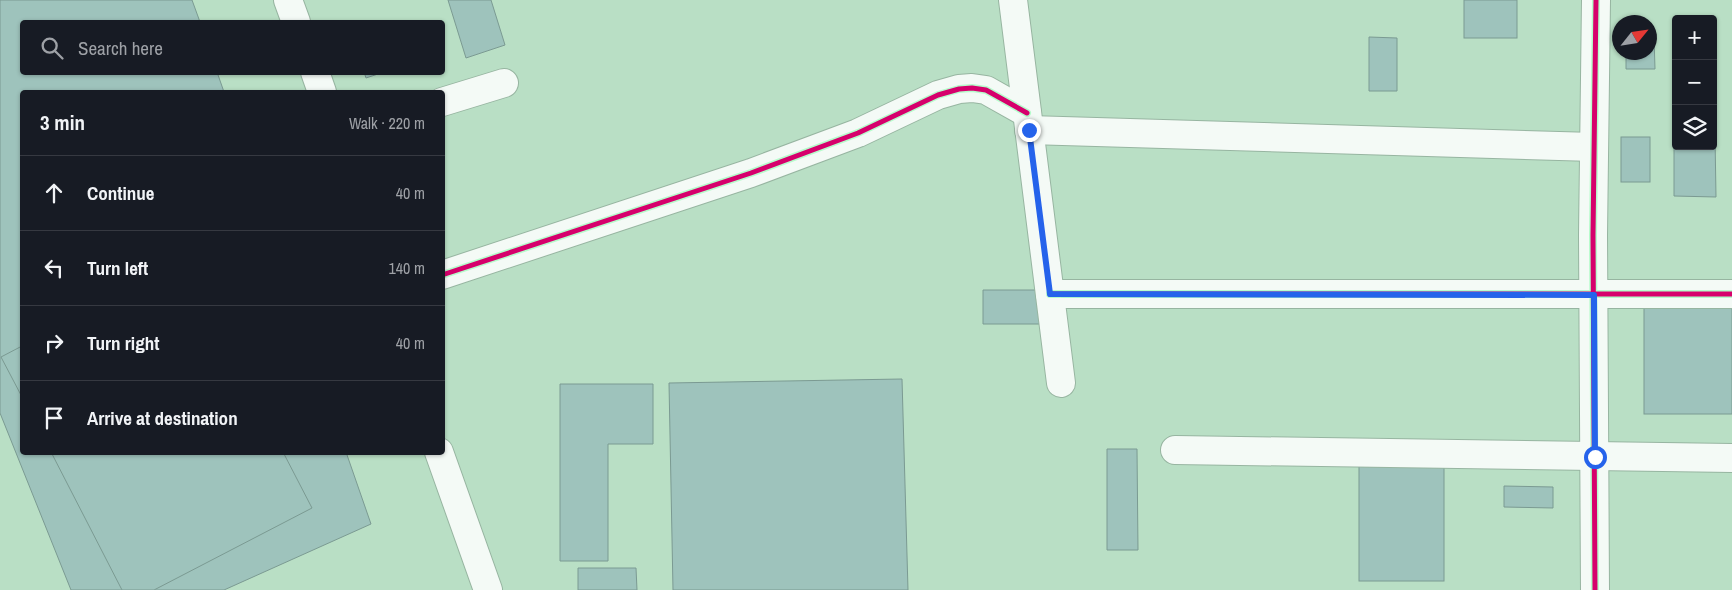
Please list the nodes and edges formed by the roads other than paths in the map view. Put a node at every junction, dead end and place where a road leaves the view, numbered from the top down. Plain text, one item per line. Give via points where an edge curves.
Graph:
1 (288, 0) edge
2 (1013, 0) edge
3 (1596, 0) edge
4 (295, 20) edge
5 (315, 75) edge
6 (504, 82) dead end
7 (321, 90) edge
8 (445, 101) edge
9 (1028, 121) junction
10 (1594, 147) junction
11 (445, 274) edge
12 (1050, 294) junction
13 (1732, 294) edge
14 (1594, 295) junction
15 (1061, 383) dead end
16 (1175, 450) dead end
17 (440, 455) edge
18 (1595, 457) junction
19 (1732, 458) edge
20 (488, 590) edge
21 (1596, 590) edge

1 - 4 street
2 - 9 street
3 - 10 street
5 - 7 street
6 - 8 street
9 - 10 street
9 - 11 street via 986,90 959,89 938,95 858,133 751,173
9 - 12 street
10 - 14 street
12 - 14 street
12 - 15 street
13 - 14 street
14 - 18 street
16 - 18 street
17 - 20 street
18 - 19 street
18 - 21 street

